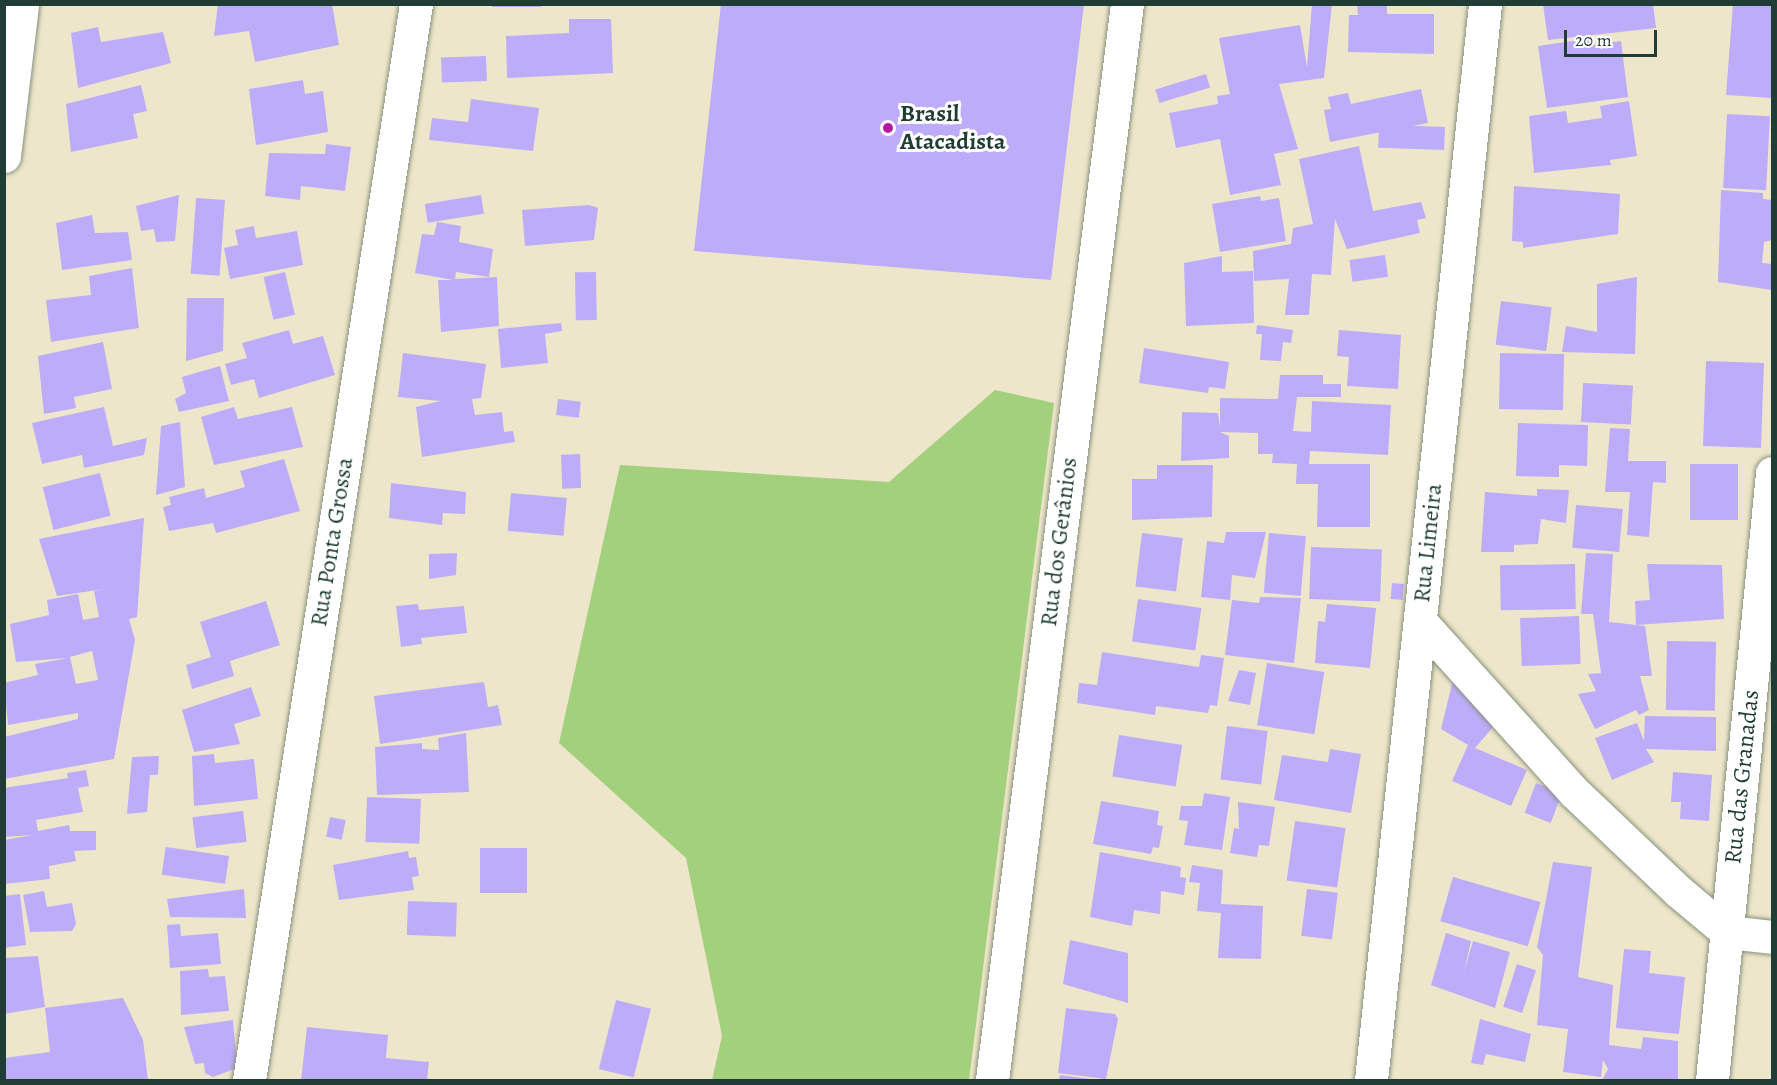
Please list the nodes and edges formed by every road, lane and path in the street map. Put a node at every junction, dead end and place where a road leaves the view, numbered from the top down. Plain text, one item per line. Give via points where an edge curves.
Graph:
1 (22, 4) edge
2 (416, 4) edge
3 (1127, 4) edge
4 (1485, 4) edge
5 (4, 156) edge
6 (1773, 473) edge
7 (1420, 621) junction
8 (1727, 932) junction
9 (1773, 937) edge
10 (249, 1080) edge
11 (992, 1080) edge
12 (1371, 1080) edge
13 (1712, 1080) edge

1 - 5 street
2 - 10 street, Rua Ponta Grossa
3 - 11 street, Rua dos Gerânios
4 - 7 street, Rua Limeira
6 - 8 street, Rua das Granadas
7 - 8 street via 1574,792
7 - 12 street, Rua Limeira
8 - 9 street
8 - 13 street, Rua das Granadas

